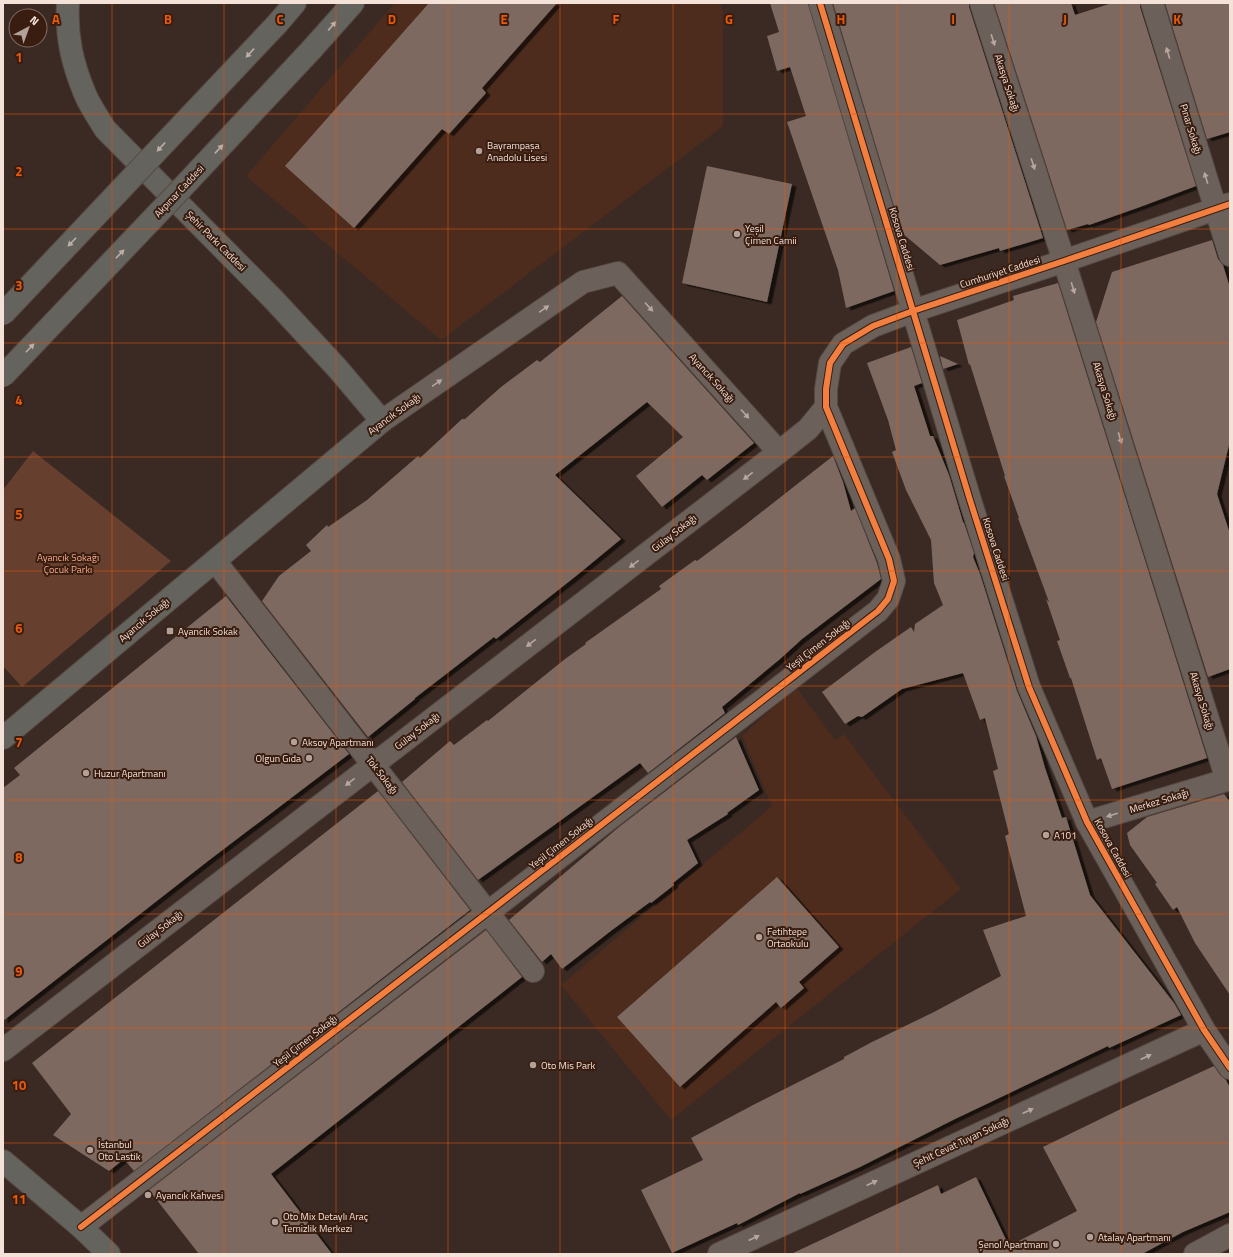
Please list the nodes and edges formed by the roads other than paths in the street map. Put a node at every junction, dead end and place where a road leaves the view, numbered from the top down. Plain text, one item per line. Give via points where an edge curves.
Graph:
1 (68, 3) edge
2 (295, 3) edge
3 (353, 3) edge
4 (820, 3) edge
5 (981, 3) edge
6 (1152, 3) edge
7 (1223, 206) edge
8 (1230, 255) edge
9 (1064, 261) junction
10 (913, 310) junction
11 (3, 314) edge
12 (3, 376) edge
13 (826, 407) junction
14 (382, 421) junction
15 (779, 452) junction
16 (215, 561) junction
17 (3, 738) edge
18 (374, 764) junction
19 (1228, 780) edge
20 (1087, 822) junction
21 (488, 912) junction
22 (533, 971) dead end
23 (1204, 1030) junction
24 (3, 1050) edge
25 (1230, 1068) edge
26 (3, 1161) edge
27 (81, 1227) junction
28 (1230, 1235) edge
29 (110, 1254) edge
30 (719, 1254) edge
31 (1195, 1254) edge

1 - 14 main road, Şehir Parkı Caddesi via 71,54 85,95 105,129 274,300
2 -> 11 main road, bridge
12 -> 3 main road, Akpınar Caddesi, bridge
4 - 10 street, Kosova Caddesi
5 -> 9 street, Akasya Sokağı
7 -> 6 street, Pınar Sokağı
7 - 8 street, Pınar Sokağı
7 - 9 street, Cumhuriyet Caddesi
9 - 10 street, Cumhuriyet Caddesi
9 -> 19 street, Akasya Sokağı
10 - 13 street, Cumhuriyet Caddesi via 873,326 843,344 830,363
10 - 20 street, Kosova Caddesi via 1029,687
13 - 15 street, Gülay Sokağı via 808,429
13 - 21 street, Yeşil Çimen Sokağı via 888,559 894,581 888,599 878,611
14 -> 15 street, Ayancık Sokağı via 583,282 618,273
14 - 16 main road, Ayancık Sokağı
15 -> 18 street, Gülay Sokağı
16 - 17 main road, Ayancık Sokağı
16 - 18 street, Tok Sokağı
18 - 21 street, Tok Sokağı
18 -> 24 street, Gülay Sokağı
19 -> 20 street, Merkez Sokağı
20 - 23 street, Kosova Caddesi
21 - 22 street, Tok Sokağı
21 - 27 street, Yeşil Çimen Sokağı
23 - 25 street, Kosova Caddesi
30 -> 23 street, Şehit Cevat Tuyan Sokağı
26 - 27 main road
27 - 29 main road
28 - 31 street

